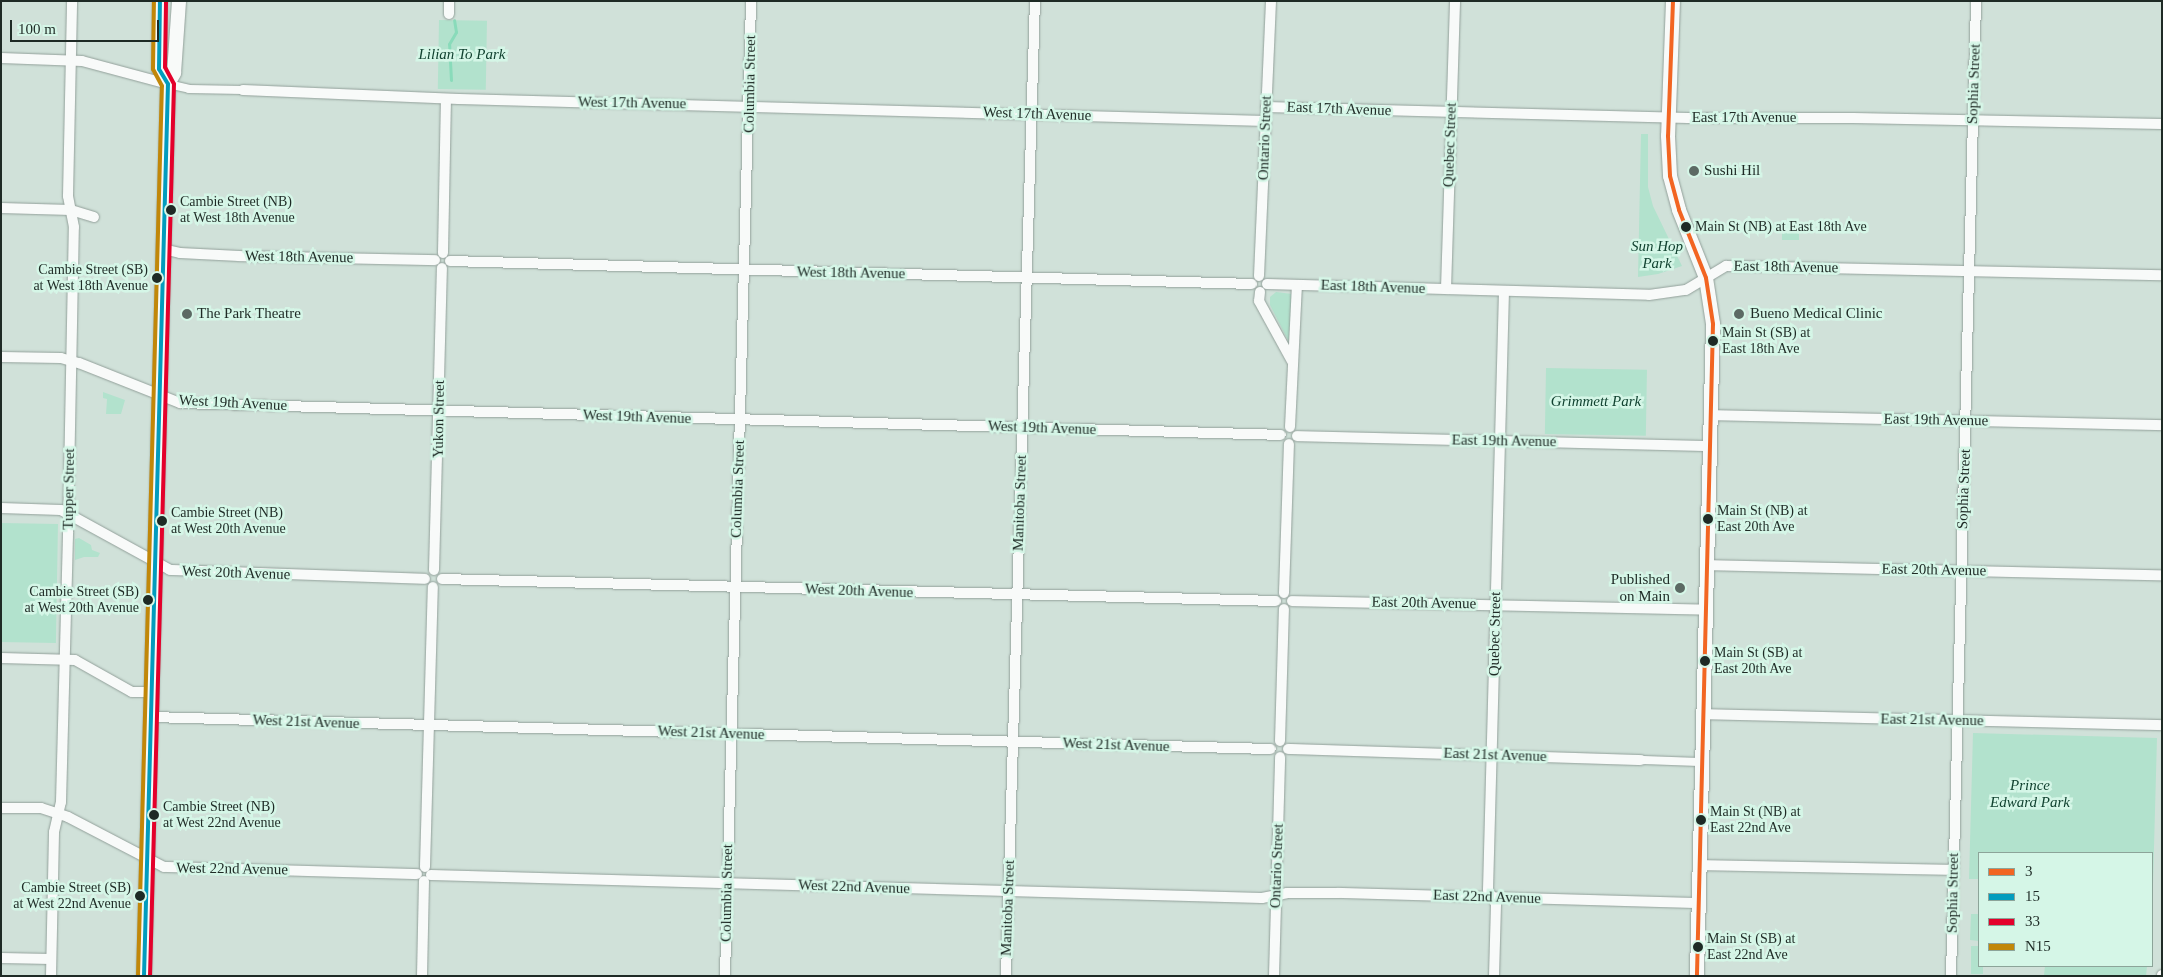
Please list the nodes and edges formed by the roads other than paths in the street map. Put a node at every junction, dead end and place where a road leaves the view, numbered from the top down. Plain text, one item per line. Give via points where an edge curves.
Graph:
1 (72, 1) edge
2 (160, 1) edge
3 (179, 1) edge
4 (449, 1) edge
5 (752, 1) edge
6 (1035, 1) edge
7 (1271, 1) edge
8 (1455, 1) edge
9 (1672, 1) edge
10 (1976, 1) edge
11 (449, 14) dead end
12 (1, 58) edge
13 (71, 61) junction
14 (168, 84) junction
15 (243, 90) joint
16 (446, 99) junction
17 (750, 106) junction
18 (1266, 107) junction
19 (1452, 112) junction
20 (1032, 114) junction
21 (1668, 118) junction
22 (1266, 121) junction
23 (1972, 121) junction
24 (2162, 124) edge
25 (1, 208) edge
26 (71, 210) junction
27 (94, 218) dead end
28 (163, 249) junction
29 (442, 260) junction
30 (746, 270) junction
31 (1970, 270) junction
32 (2162, 275) edge
33 (1259, 276) junction
34 (1026, 277) junction
35 (1706, 278) junction
36 (1252, 284) junction
37 (1297, 285) junction
38 (1264, 288) junction
39 (1446, 289) junction
40 (1504, 291) junction
41 (1, 357) edge
42 (1292, 360) junction
43 (70, 361) junction
44 (160, 396) junction
45 (439, 411) junction
46 (1711, 415) junction
47 (741, 420) junction
48 (1966, 421) junction
49 (2162, 425) edge
50 (1022, 427) junction
51 (1290, 427) junction
52 (1281, 435) junction
53 (1297, 436) junction
54 (1500, 440) junction
55 (1289, 444) junction
56 (1710, 446) junction
57 (1, 508) edge
58 (68, 513) junction
59 (155, 561) junction
60 (1707, 565) junction
61 (434, 570) junction
62 (1962, 570) junction
63 (2162, 575) edge
64 (425, 579) junction
65 (442, 579) junction
66 (433, 587) junction
67 (735, 587) junction
68 (1284, 593) junction
69 (1017, 595) junction
70 (1276, 601) junction
71 (1292, 601) junction
72 (1495, 605) junction
73 (1284, 609) junction
74 (1706, 610) junction
75 (1, 658) edge
76 (64, 660) junction
77 (152, 692) junction
78 (1703, 714) junction
79 (151, 717) junction
80 (1958, 720) junction
81 (429, 725) junction
82 (2162, 725) edge
83 (731, 734) junction
84 (1280, 741) junction
85 (1013, 742) junction
86 (1271, 749) junction
87 (1284, 753) junction
88 (1492, 755) junction
89 (1641, 760) joint
90 (1702, 762) junction
91 (1, 808) edge
92 (58, 814) junction
93 (148, 859) junction
94 (1700, 865) junction
95 (1954, 870) junction
96 (424, 874) junction
97 (727, 883) junction
98 (1008, 892) junction
99 (1276, 895) junction
100 (1492, 896) junction
101 (1699, 903) junction
102 (1, 958) edge
103 (51, 959) junction
104 (51, 976) edge
105 (144, 976) edge
106 (422, 976) edge
107 (725, 976) edge
108 (1006, 976) edge
109 (1274, 976) edge
110 (1494, 976) edge
111 (1697, 976) edge
112 (1951, 976) edge

1 - 13 street, Tupper Street
2 - 14 main road via 159,69
3 - 14 main road via 174,73
4 - 11 street
5 - 17 street, Columbia Street
6 - 20 street, Manitoba Street
7 - 18 street, Ontario Street
8 - 19 street, Quebec Street
9 - 21 main road
10 - 23 street, Sophia Street
12 - 13 street, West 17th Avenue
13 - 14 street, West 17th Avenue via 82,61
13 - 26 street, Tupper Street via 68,196
14 - 15 street, West 17th Avenue via 189,89
14 - 28 main road
15 - 16 street, West 17th Avenue
16 - 17 street, West 17th Avenue
16 - 29 street, Yukon Street
17 - 20 street, West 17th Avenue
17 - 30 street, Columbia Street
18 - 19 street, East 17th Avenue
18 - 22 street, Ontario Street
19 - 21 street, East 17th Avenue
19 - 39 street, Quebec Street
20 - 22 street, West 17th Avenue
20 - 34 street, Manitoba Street
21 - 23 street, East 17th Avenue
21 - 35 main road via 1672,186
22 - 33 street, Ontario Street
23 - 24 street, East 17th Avenue
23 - 31 street, Sophia Street
25 - 26 street
26 - 27 street
26 - 43 street, Tupper Street via 74,227
28 - 29 street, West 18th Avenue via 239,256
28 - 44 main road
29 - 30 street, West 18th Avenue
29 - 45 street, Yukon Street
30 - 34 street, West 18th Avenue
30 - 47 street, Columbia Street
31 - 32 street, East 18th Avenue
31 - 35 street, East 18th Avenue via 1726,266
31 - 48 street, Sophia Street
33 - 36 street via 1253,279
33 - 38 street via 1266,279
34 - 36 street, West 18th Avenue
34 - 50 street, Manitoba Street
35 - 40 street, East 18th Avenue via 1686,290 1649,295
35 - 46 main road via 1713,324
36 - 38 street via 1253,288
37 - 38 street, East 18th Avenue
37 - 39 street, East 18th Avenue
37 - 42 street
38 - 42 street via 1259,301
39 - 40 street, East 18th Avenue
40 - 54 street, Quebec Street
41 - 43 street, West 19th Avenue
42 - 51 street
43 - 44 street, West 19th Avenue
43 - 58 street, Tupper Street
44 - 45 street, West 19th Avenue via 180,403
44 - 59 main road
45 - 47 street, West 19th Avenue
45 - 61 street, Yukon Street
46 - 48 street, East 19th Avenue
46 - 56 main road
47 - 50 street, West 19th Avenue
47 - 67 street, Columbia Street
48 - 49 street, East 19th Avenue
48 - 62 street, Sophia Street
50 - 52 street, West 19th Avenue
50 - 69 street, Manitoba Street
51 - 52 street
51 - 53 street
52 - 55 street
53 - 54 street, East 19th Avenue
53 - 55 street
54 - 56 street, East 19th Avenue
54 - 72 street, Quebec Street
55 - 68 street
56 - 60 main road
57 - 58 street, West 20th Avenue
58 - 59 street, West 20th Avenue
58 - 76 street, Tupper Street
59 - 64 street, West 20th Avenue via 174,570
59 - 77 main road
60 - 62 street, East 20th Avenue
60 - 74 main road
61 - 64 street
61 - 65 street
62 - 63 street, East 20th Avenue
62 - 80 street, Sophia Street
64 - 66 street
65 - 66 street
65 - 67 street, West 20th Avenue
66 - 81 street
67 - 69 street, West 20th Avenue
67 - 83 street, Columbia Street
68 - 70 street via 1278,595
68 - 71 street via 1290,595
69 - 70 street, West 20th Avenue
69 - 85 street, Manitoba Street
70 - 73 street via 1278,607
71 - 72 street, East 20th Avenue
71 - 73 street via 1290,607
72 - 74 street, East 20th Avenue
72 - 88 street, Quebec Street
73 - 84 street
74 - 78 main road
75 - 76 street
76 - 77 street via 75,660 132,692
76 - 92 street, Tupper Street
77 - 79 main road
78 - 80 street, East 21st Avenue
78 - 90 main road
79 - 81 street, West 21st Avenue
79 - 93 main road
80 - 82 street, East 21st Avenue
80 - 95 street, Sophia Street
81 - 83 street, West 21st Avenue
81 - 96 street
83 - 85 street, West 21st Avenue
83 - 97 street, Columbia Street
84 - 86 street
84 - 87 street via 1286,744
85 - 86 street, West 21st Avenue
85 - 98 street, Manitoba Street
86 - 87 street via 1274,755
87 - 88 street, East 21st Avenue
87 - 99 street, Ontario Street
88 - 89 street, East 21st Avenue
88 - 100 street, Quebec Street via 1488,890
89 - 90 street, East 21st Avenue
90 - 94 main road
91 - 92 street, West 22nd Avenue via 41,808
92 - 93 street, West 22nd Avenue
92 - 103 street, Tupper Street via 54,832
93 - 96 street, West 22nd Avenue via 164,868
93 - 105 main road
94 - 95 street
94 - 101 main road
95 - 112 street, Sophia Street
96 - 97 street, West 22nd Avenue
96 - 106 street
97 - 98 street, West 22nd Avenue
97 - 107 street, Columbia Street
98 - 99 street, West 22nd Avenue via 1262,898
98 - 108 street, Manitoba Street
99 - 100 street, East 22nd Avenue
99 - 109 street, Ontario Street
100 - 101 street, East 22nd Avenue
100 - 110 street, Quebec Street via 1496,904
101 - 111 main road
102 - 103 street
103 - 104 street, Tupper Street

